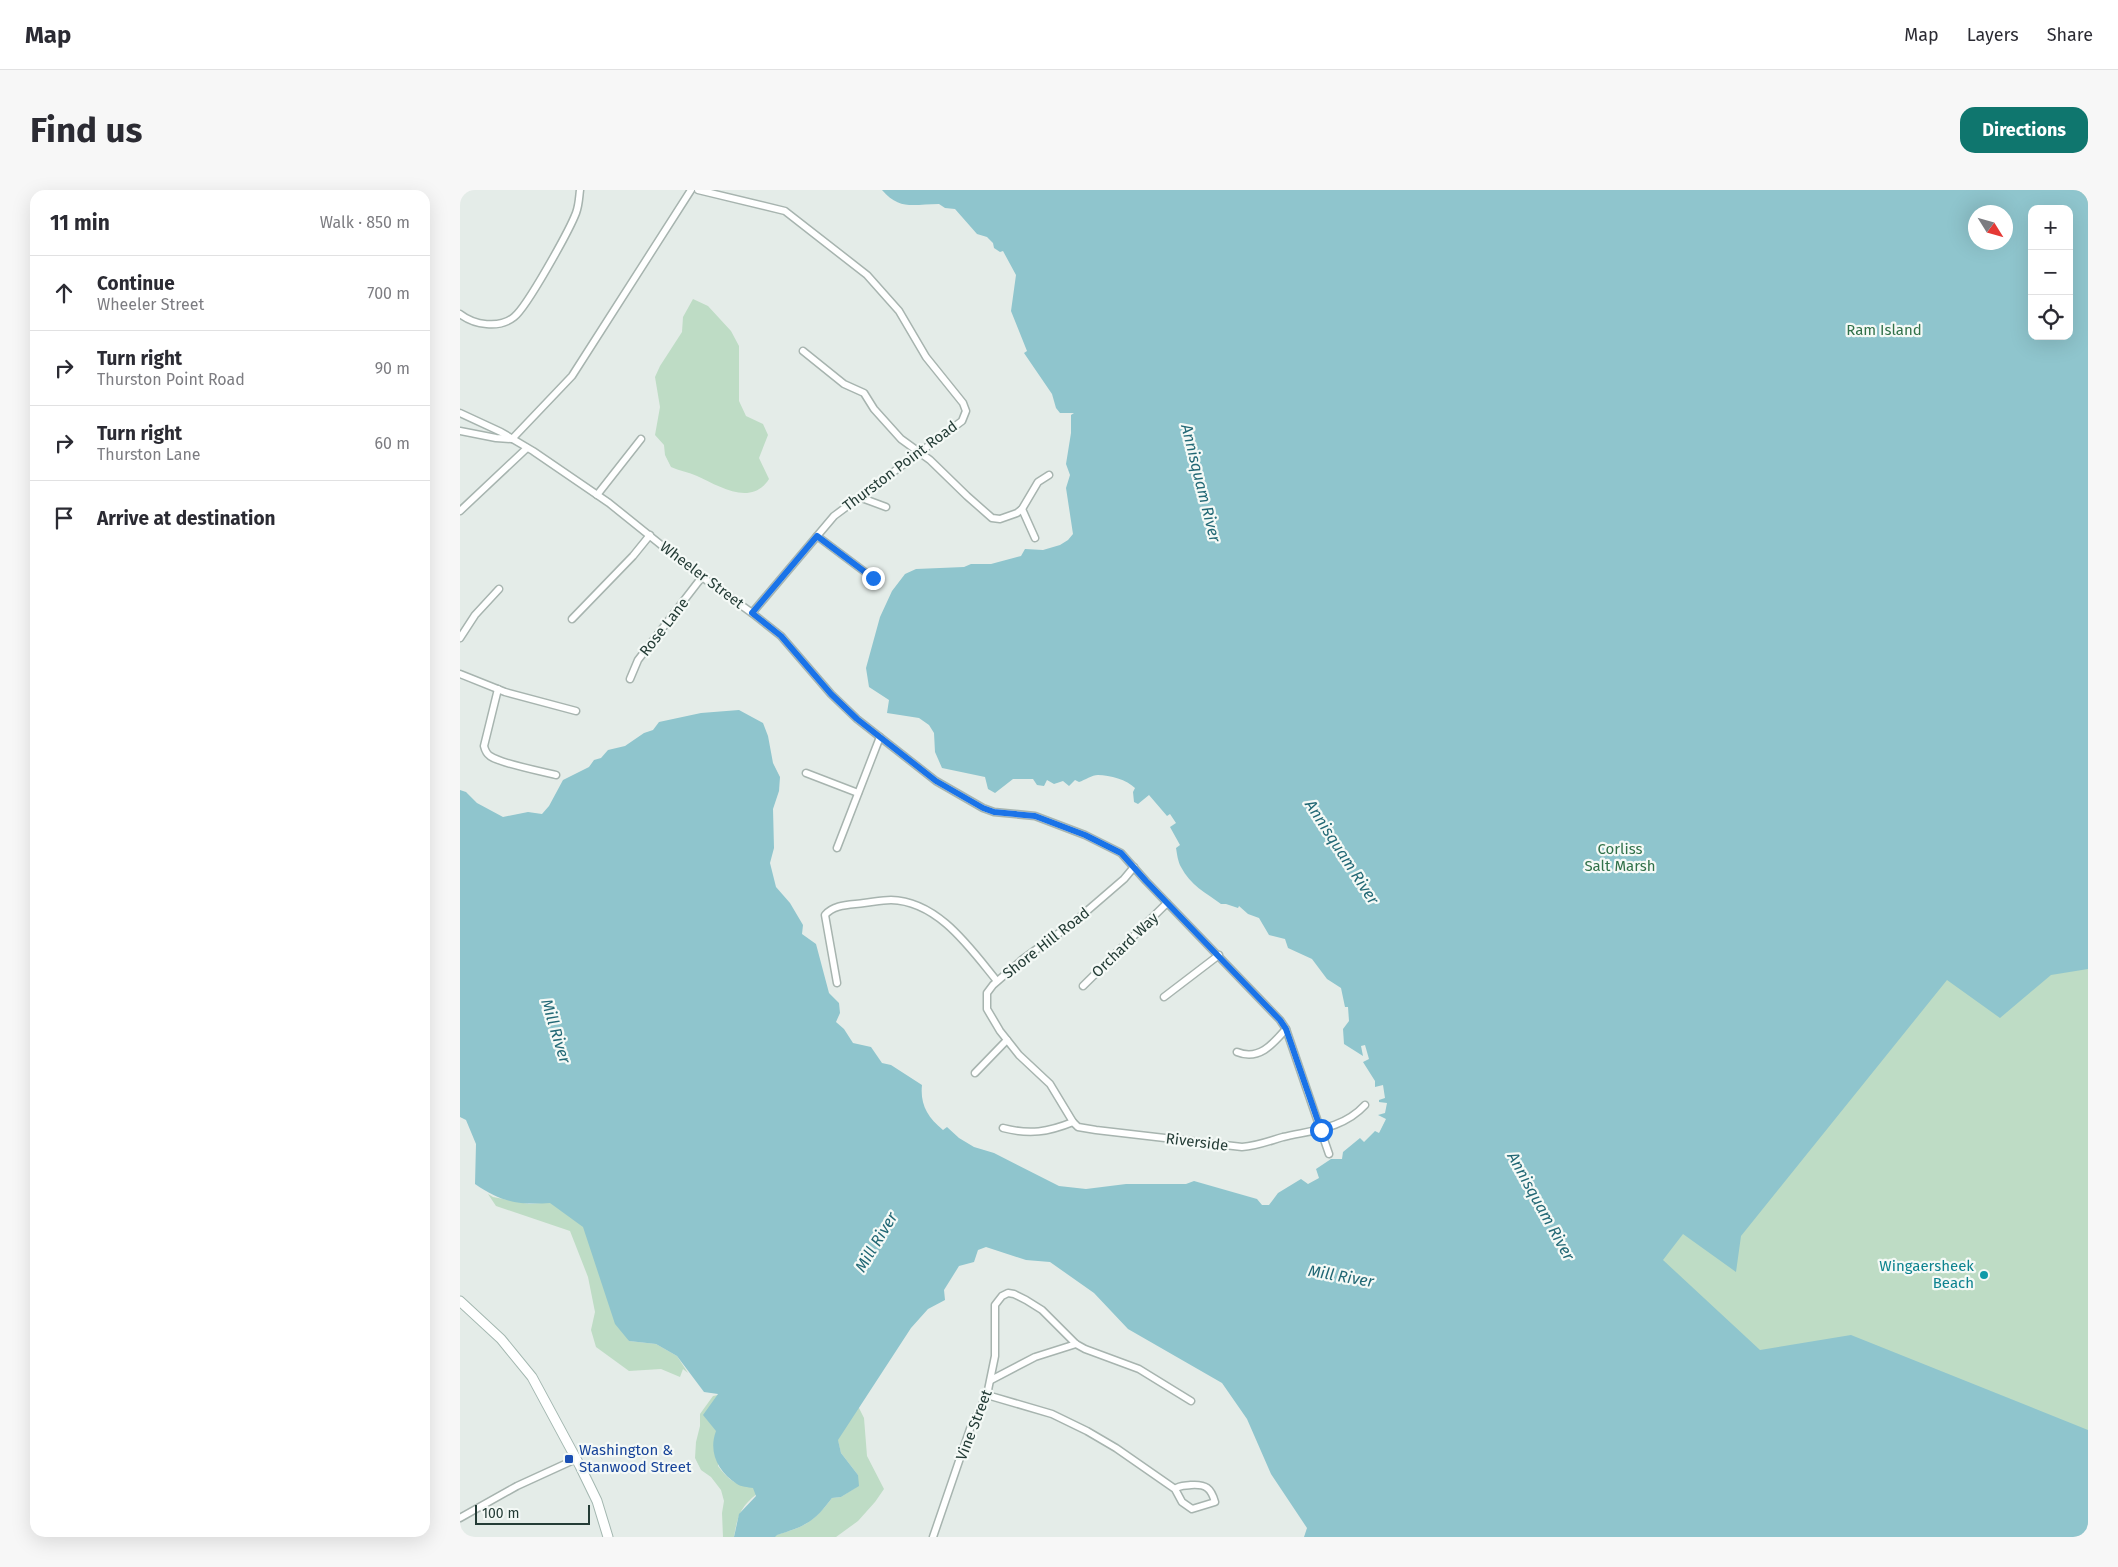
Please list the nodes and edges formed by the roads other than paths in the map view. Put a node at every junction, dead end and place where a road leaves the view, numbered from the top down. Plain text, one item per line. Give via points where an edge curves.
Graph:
1 (580, 190) edge
2 (691, 190) edge
3 (698, 190) edge
4 (460, 314) edge
5 (803, 351) dead end
6 (460, 413) edge
7 (460, 431) edge
8 (512, 439) junction
9 (641, 439) dead end
10 (527, 448) junction
11 (918, 452) junction
12 (1049, 475) dead end
13 (596, 495) junction
14 (859, 497) junction
15 (886, 507) dead end
16 (1022, 509) junction
17 (460, 511) edge
18 (650, 535) junction
19 (817, 536) junction
20 (1036, 538) dead end
21 (702, 577) junction
22 (873, 578) dead end
23 (499, 589) dead end
24 (752, 613) junction
25 (572, 619) dead end
26 (460, 638) edge
27 (460, 674) edge
28 (630, 679) dead end
29 (498, 689) junction
30 (576, 710) dead end
31 (880, 737) junction
32 (806, 774) dead end
33 (556, 775) dead end
34 (858, 794) junction
35 (837, 848) dead end
36 (1134, 867) junction
37 (1167, 903) junction
38 (1219, 955) junction
39 (997, 981) junction
40 (837, 983) dead end
41 (1083, 986) dead end
42 (1164, 997) dead end
43 (1286, 1029) junction
44 (1007, 1040) junction
45 (1237, 1052) dead end
46 (975, 1073) dead end
47 (1365, 1105) dead end
48 (1073, 1122) junction
49 (1003, 1128) dead end
50 (1321, 1130) junction
51 (1329, 1154) dead end
52 (460, 1301) edge
53 (1076, 1344) junction
54 (991, 1380) junction
55 (987, 1395) junction
56 (1191, 1401) dead end
57 (576, 1458) junction
58 (1175, 1489) junction
59 (460, 1518) edge
60 (608, 1537) edge
61 (932, 1537) edge

1 - 4 street via 574,218 514,317 498,324 487,324
2 - 8 street via 572,376
3 - 11 street, Thurston Point Road via 784,211 867,275 899,311 926,357 966,411 962,421
5 - 11 street via 844,384 864,393 886,424
6 - 8 street, Wheeler Street
7 - 8 street
8 - 10 street, Wheeler Street
9 - 13 street
10 - 13 street, Wheeler Street
10 - 17 street
11 - 14 street, Thurston Point Road
11 - 16 street via 992,518 1010,516
12 - 16 street via 1038,482
13 - 18 street, Wheeler Street
14 - 15 street
14 - 19 street, Thurston Point Road via 834,516
16 - 20 street
18 - 21 street, Wheeler Street
18 - 25 street
19 - 22 street
19 - 24 street, Thurston Point Road
21 - 24 street, Wheeler Street
21 - 28 street, Rose Lane via 638,660
23 - 26 street
24 - 31 street, Wheeler Street via 781,636 842,705
27 - 29 street
29 - 30 street
29 - 33 street via 485,751 490,757
31 - 34 street
31 - 36 street, Wheeler Street via 936,781 983,808 1035,816 1056,824 1121,853
32 - 34 street
34 - 35 street
36 - 37 street, Wheeler Street
36 - 39 street, Shore Hill Road via 1073,923
37 - 38 street, Wheeler Street
37 - 41 street, Orchard Way
38 - 42 street
38 - 43 street, Wheeler Street
39 - 40 street via 947,924 920,907 891,900 842,905 825,915
39 - 44 street, Shore Hill Road via 986,1001 992,1018
43 - 45 street via 1262,1052 1252,1055
43 - 50 street, Wheeler Street
44 - 46 street
44 - 48 street, Shore Hill Road via 1050,1084
47 - 50 street via 1352,1117
48 - 49 street via 1052,1130 1034,1132
48 - 50 street, Riverside via 1086,1129 1242,1148
50 - 51 street, Wheeler Street
52 - 57 main road via 522,1362
53 - 54 street, Vine Street via 1035,1357
53 - 54 street via 1042,1310 1008,1293 995,1305 995,1356
53 - 56 street via 1140,1369
54 - 55 street, Vine Street
55 - 58 street via 1052,1414 1087,1431
55 - 61 street, Vine Street via 970,1429
57 - 59 street
57 - 60 main road via 597,1501
58 - 58 street via 1182,1502 1192,1509 1214,1502 1206,1486 1199,1484

